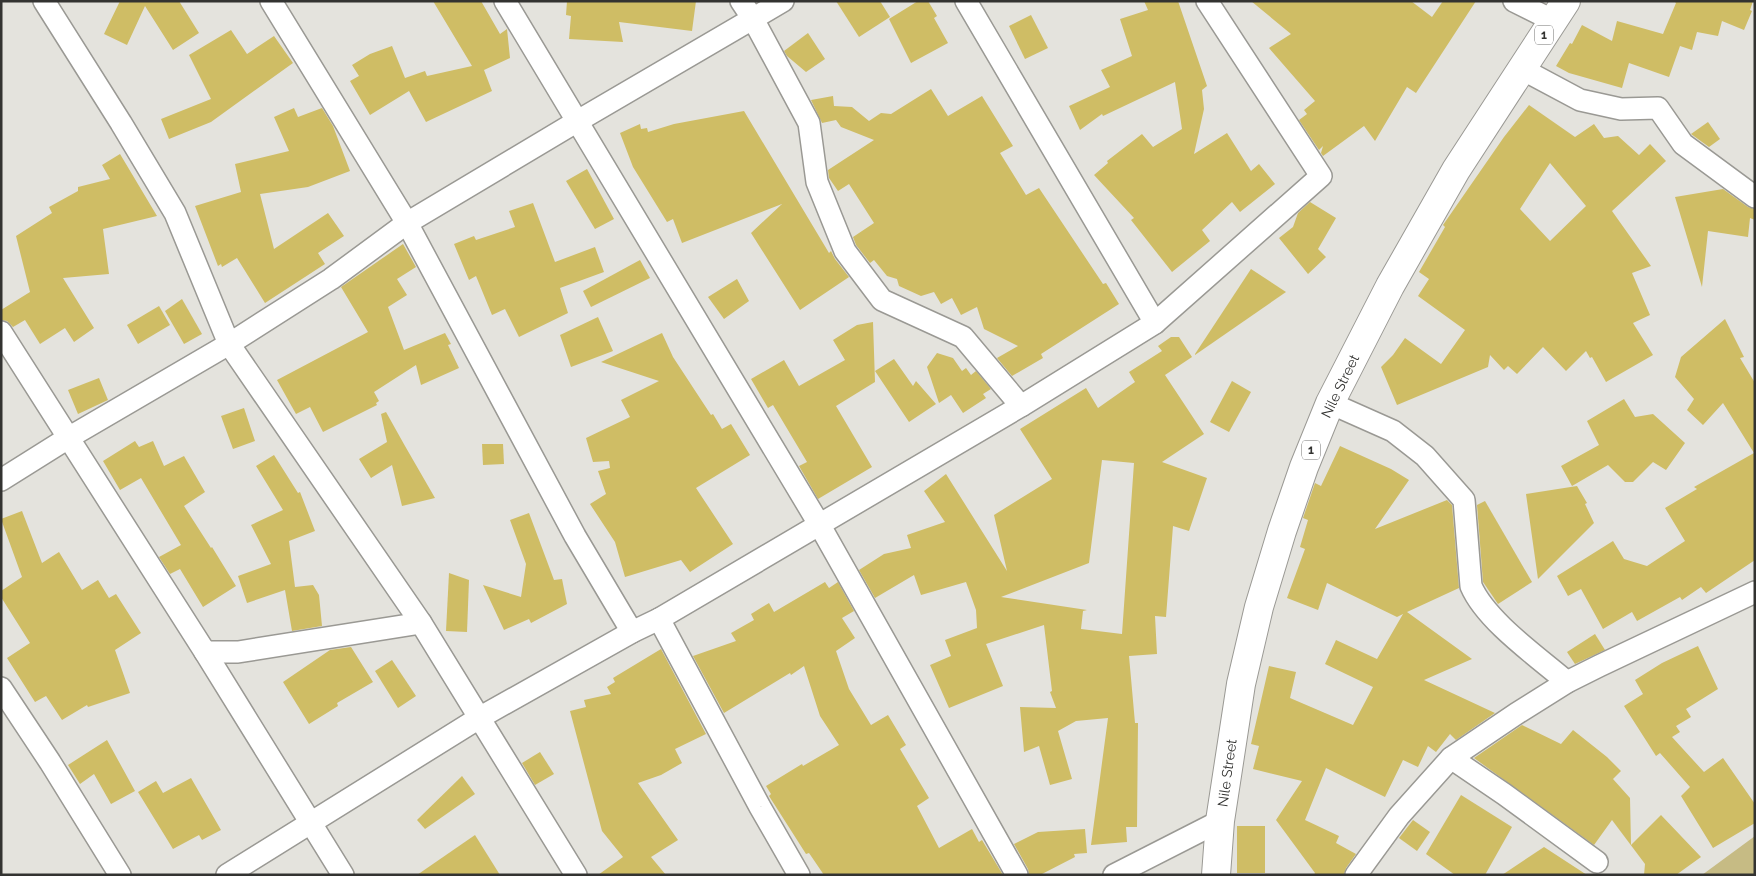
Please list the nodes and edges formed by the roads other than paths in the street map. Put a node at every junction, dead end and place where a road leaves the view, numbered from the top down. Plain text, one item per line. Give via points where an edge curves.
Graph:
1 (44, 1) edge
2 (271, 1) edge
3 (505, 1) edge
4 (741, 1) edge
5 (783, 1) edge
6 (966, 1) edge
7 (1206, 1) edge
8 (1514, 1) edge
9 (1560, 11) edge
10 (753, 19) junction
11 (1522, 69) junction
12 (576, 122) junction
13 (1755, 197) edge
14 (407, 223) junction
15 (1155, 322) junction
16 (1, 332) edge
17 (228, 344) junction
18 (1330, 403) junction
19 (1021, 406) junction
20 (68, 438) junction
21 (1, 480) edge
22 (819, 524) junction
23 (1755, 592) edge
24 (659, 618) junction
25 (421, 623) junction
26 (632, 632) junction
27 (205, 652) junction
28 (1568, 682) junction
29 (1, 688) edge
30 (479, 718) junction
31 (1450, 758) junction
32 (1220, 821) junction
33 (311, 823) junction
34 (1597, 862) dead end
35 (120, 875) edge
36 (227, 875) edge
37 (343, 875) edge
38 (576, 875) edge
39 (799, 875) edge
40 (1017, 875) edge
41 (1114, 875) edge
42 (1216, 875) edge
43 (1356, 875) edge

1 - 17 street via 175,212
2 - 14 street
3 - 12 street
4 - 10 street
5 - 10 street
6 - 15 street
7 - 15 street via 1321,176
8 - 9 street
9 - 11 main road, Nile Street / 1
10 - 12 street
10 - 19 street via 810,123 817,182 845,251 882,300 963,337
11 - 13 street via 1580,100 1621,109 1658,108 1683,144
11 - 18 main road, Nile Street / 1 via 1456,170 1390,286
12 - 14 street
12 - 22 street
14 - 17 street via 331,279
14 - 26 street via 575,536
15 - 19 street
16 - 20 street
17 - 20 street
17 - 25 street
18 - 28 street via 1393,431 1425,456 1464,500 1471,586 1475,597 1508,632
18 - 32 main road, Nile Street / 1 via 1304,467 1259,607 1241,684
19 - 22 street
20 - 21 street
20 - 27 street
22 - 24 street
22 - 40 street
23 - 28 street
24 - 26 street
24 - 39 street
25 - 27 street via 238,652
25 - 30 street
26 - 30 street
27 - 33 street
28 - 31 street
29 - 35 street
30 - 33 street
30 - 38 street
31 - 34 street
31 - 43 street via 1399,816
32 - 41 street
32 - 42 main road, Nile Street / 1
33 - 36 street
33 - 37 street

